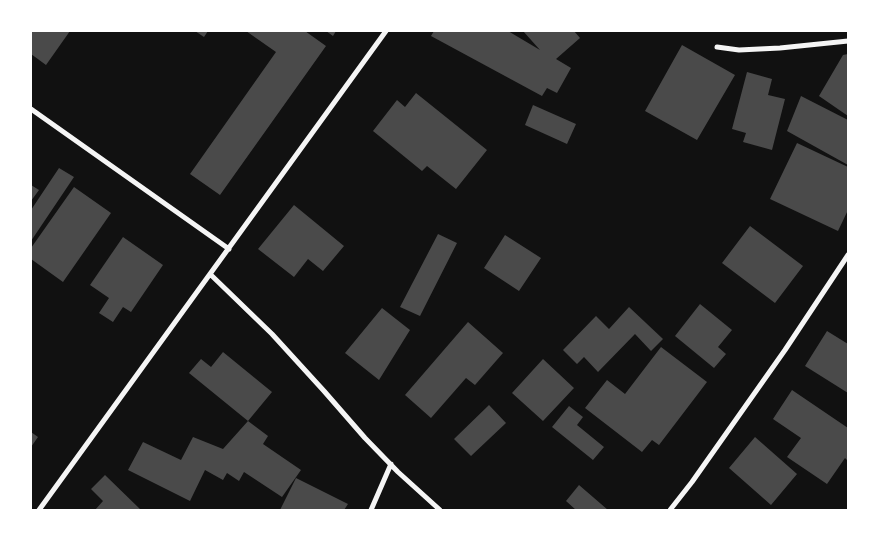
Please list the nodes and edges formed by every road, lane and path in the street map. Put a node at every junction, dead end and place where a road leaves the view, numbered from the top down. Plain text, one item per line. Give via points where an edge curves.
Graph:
1 (386, 31) edge
2 (848, 41) edge
3 (716, 47) dead end
4 (31, 109) edge
5 (229, 249) junction
6 (848, 255) edge
7 (210, 274) junction
8 (391, 464) junction
9 (39, 510) edge
10 (371, 510) edge
11 (440, 510) edge
12 (670, 510) edge

1 - 5 street
2 - 3 street via 747,50
4 - 5 street
5 - 7 street
6 - 12 street via 785,350
7 - 8 street via 272,334
7 - 9 street
8 - 10 street
8 - 11 street

